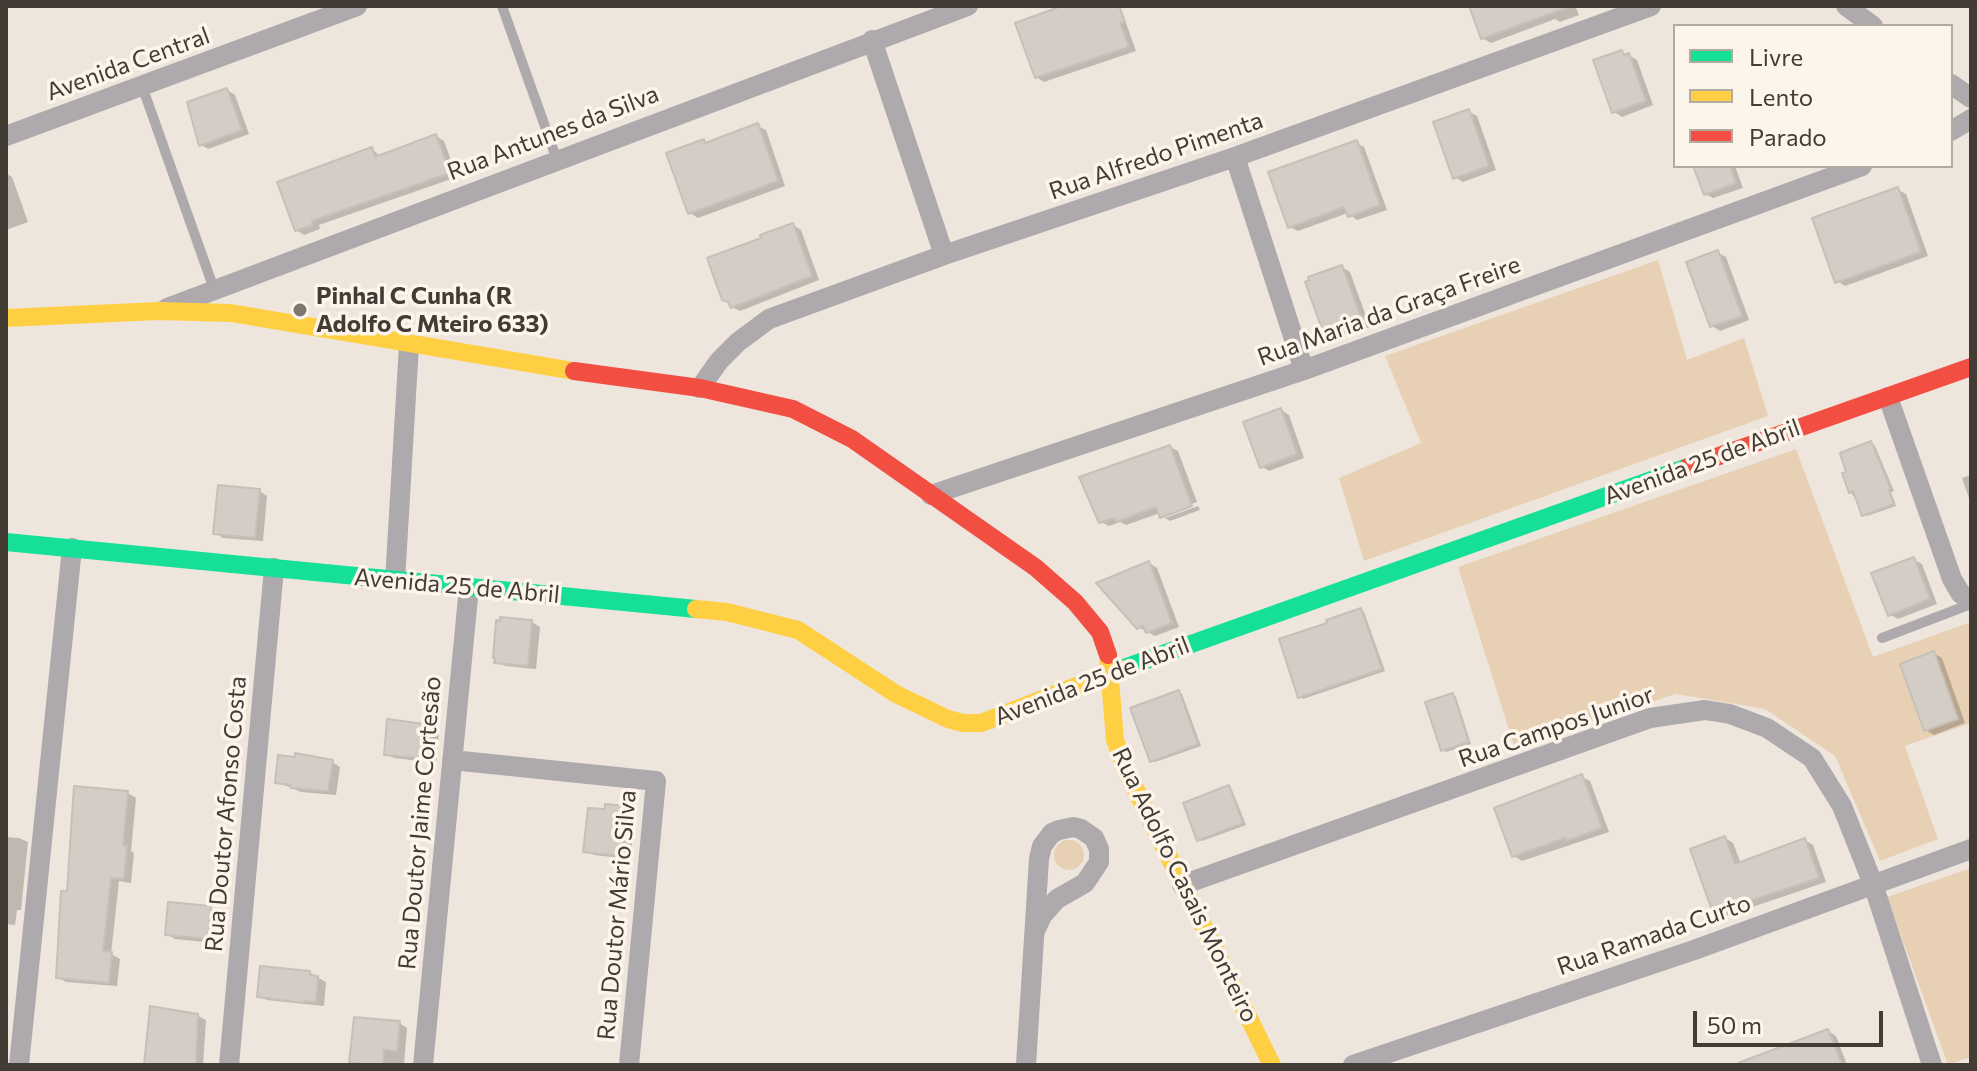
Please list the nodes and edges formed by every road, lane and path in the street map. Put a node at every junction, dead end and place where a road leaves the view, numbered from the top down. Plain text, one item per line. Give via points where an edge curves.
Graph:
1 (357, 6) edge
2 (502, 6) edge
3 (968, 6) edge
4 (1651, 6) edge
5 (1846, 6) edge
6 (931, 12) edge
7 (1870, 24) edge
8 (872, 40) junction
9 (1953, 85) edge
10 (142, 86) junction
11 (1971, 98) edge
12 (1971, 119) edge
13 (1953, 130) edge
14 (6, 136) edge
15 (1235, 157) junction
16 (557, 160) junction
17 (1857, 168) edge
18 (944, 255) junction
19 (214, 289) junction
20 (158, 311) junction
21 (6, 318) edge
22 (409, 345) junction
23 (1971, 367) edge
24 (1304, 370) junction
25 (700, 388) junction
26 (1888, 397) junction
27 (931, 495) junction
28 (6, 542) edge
29 (72, 548) junction
30 (274, 568) junction
31 (395, 581) junction
32 (469, 587) junction
33 (1971, 602) edge
34 (1882, 638) dead end
35 (1109, 674) junction
36 (452, 760) junction
37 (1971, 849) edge
38 (1873, 884) junction
39 (1182, 885) junction
40 (1035, 931) junction
41 (19, 1065) edge
42 (229, 1065) edge
43 (423, 1065) edge
44 (629, 1065) edge
45 (1026, 1065) edge
46 (1272, 1065) edge
47 (1353, 1065) edge
48 (1932, 1065) edge

1 - 10 street, Avenida Central
2 - 16 lane
3 - 6 street, Rua Antunes da Silva
4 - 15 street, Rua Alfredo Pimenta
5 - 7 street
6 - 8 street, Rua Antunes da Silva
8 - 16 street, Rua Antunes da Silva
8 - 18 street
9 - 11 street
10 - 14 street, Avenida Central
10 - 19 lane
12 - 13 street
15 - 18 street, Rua Alfredo Pimenta
15 - 24 street
16 - 19 street, Rua Antunes da Silva
17 - 24 street, Rua Maria da Graça Freire
18 - 25 street, Rua Alfredo Pimenta via 769,319 719,361
19 - 20 street, Rua Antunes da Silva
20 - 21 street, Rua Adolfo Casais Monteiro
20 - 22 street, Rua Adolfo Casais Monteiro via 231,313
22 - 25 street, Rua Adolfo Casais Monteiro
22 - 31 street
23 - 26 street, Avenida 25 de Abril
24 - 27 street, Rua Maria da Graça Freire
25 - 27 street, Rua Adolfo Casais Monteiro via 793,409 818,420
26 - 33 street via 1952,579
26 - 35 street, Avenida 25 de Abril
27 - 35 street, Rua Adolfo Casais Monteiro via 1035,567 1075,602 1100,632
28 - 29 street, Avenida 25 de Abril
29 - 30 street, Avenida 25 de Abril
29 - 41 street
30 - 31 street, Avenida 25 de Abril
30 - 42 street, Rua Doutor Afonso Costa
31 - 32 street, Avenida 25 de Abril
32 - 35 street, Avenida 25 de Abril via 727,612 798,630 896,694 963,723 981,723
32 - 36 street, Rua Doutor Jaime Cortesão
33 - 34 lane
35 - 39 street, Rua Adolfo Casais Monteiro via 1115,740
36 - 43 street, Rua Doutor Jaime Cortesão
36 - 44 street, Rua Doutor Mário Silva via 656,781
37 - 38 street, Rua Ramada Curto
38 - 39 street, Rua Campos Junior via 1842,806 1812,758 1767,728 1705,710 1650,718
38 - 47 street, Rua Ramada Curto
38 - 48 street, Rua Campos Junior
39 - 46 street, Rua Adolfo Casais Monteiro
40 - 40 street via 1057,899 1085,883 1099,862 1094,838 1081,829 1052,833 1042,846
40 - 45 street

